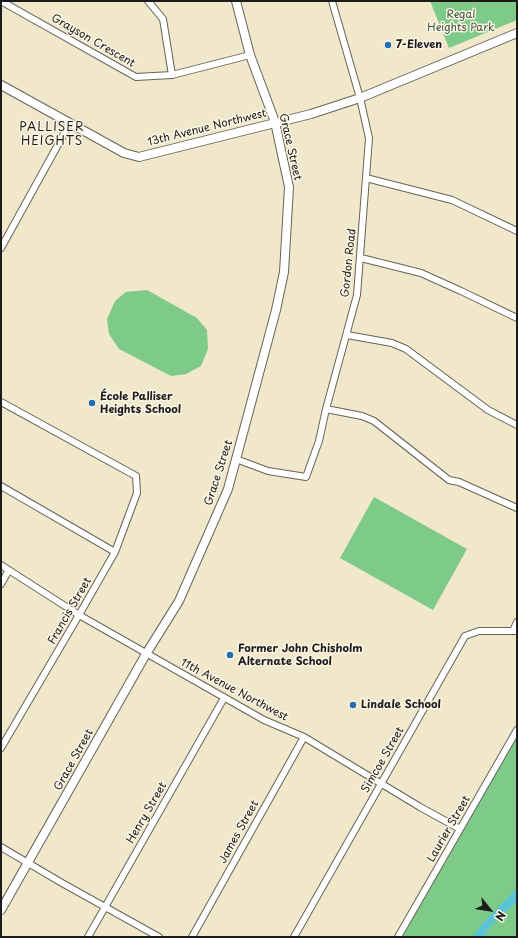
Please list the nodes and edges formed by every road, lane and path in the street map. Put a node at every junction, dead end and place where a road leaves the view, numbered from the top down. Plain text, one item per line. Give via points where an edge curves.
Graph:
1 (1, 1) edge
2 (148, 1) edge
3 (236, 1) edge
4 (332, 1) edge
5 (517, 33) edge
6 (250, 55) junction
7 (172, 75) junction
8 (1, 85) edge
9 (360, 98) junction
10 (275, 122) junction
11 (70, 124) junction
12 (366, 178) junction
13 (517, 231) edge
14 (1, 248) edge
15 (361, 258) junction
16 (517, 318) edge
17 (347, 335) junction
18 (1, 402) edge
19 (326, 409) junction
20 (517, 425) edge
21 (236, 459) junction
22 (1, 486) edge
23 (517, 508) edge
24 (115, 552) junction
25 (1, 566) edge
26 (9, 570) junction
27 (1, 584) edge
28 (79, 615) junction
29 (517, 622) edge
30 (515, 631) edge
31 (146, 654) junction
32 (224, 698) junction
33 (517, 730) edge
34 (304, 738) junction
35 (1, 748) edge
36 (381, 783) junction
37 (460, 829) junction
38 (1, 847) edge
39 (28, 863) junction
40 (105, 907) junction
41 (1, 910) edge
42 (88, 937) edge
43 (159, 937) edge
44 (192, 937) edge
45 (294, 937) edge
46 (398, 937) edge

1 - 7 street, Grayson Crescent via 136,77
2 - 7 street via 163,19
3 - 6 street, Grace Street
4 - 9 street, Gordon Road
5 - 9 street, 13th Avenue Northwest
6 - 7 street, Grayson Crescent
6 - 10 street, Grace Street
8 - 11 street, 13th Avenue Northwest
9 - 10 street, 13th Avenue Northwest via 311,114
9 - 12 street, Gordon Road via 369,138
10 - 11 street, 13th Avenue Northwest via 139,156 124,153
10 - 21 street, Grace Street via 289,187 284,272
11 - 14 street
12 - 13 street via 452,200
12 - 15 street, Gordon Road
15 - 16 street via 420,273
15 - 17 street, Gordon Road via 357,295
17 - 19 street, Gordon Road
17 - 20 street via 392,343 406,349 488,410
18 - 24 street, Francis Street via 136,476 137,493
19 - 21 street, Gordon Road via 319,442 306,477 268,471
19 - 23 street via 368,417 449,480
21 - 31 street, Grace Street via 228,488 179,601
22 - 24 street
24 - 28 street, Francis Street
25 - 26 street, 11th Avenue Northwest
26 - 27 street
26 - 28 street, 11th Avenue Northwest
28 - 31 street, 11th Avenue Northwest
28 - 35 street, Francis Street
29 - 30 street, Simcoe Street
30 - 36 street, Simcoe Street via 479,631 464,636
31 - 32 street, 11th Avenue Northwest
31 - 39 street, Grace Street
32 - 34 street, 11th Avenue Northwest
32 - 40 street, Henry Street
33 - 37 street, Laurier Street
34 - 36 street, 11th Avenue Northwest
34 - 44 street, James Street
36 - 37 street, 11th Avenue Northwest
36 - 45 street, Simcoe Street
37 - 46 street, Laurier Street
38 - 39 street
39 - 40 street
39 - 41 street, Grace Street
40 - 42 street, Henry Street
40 - 43 street

